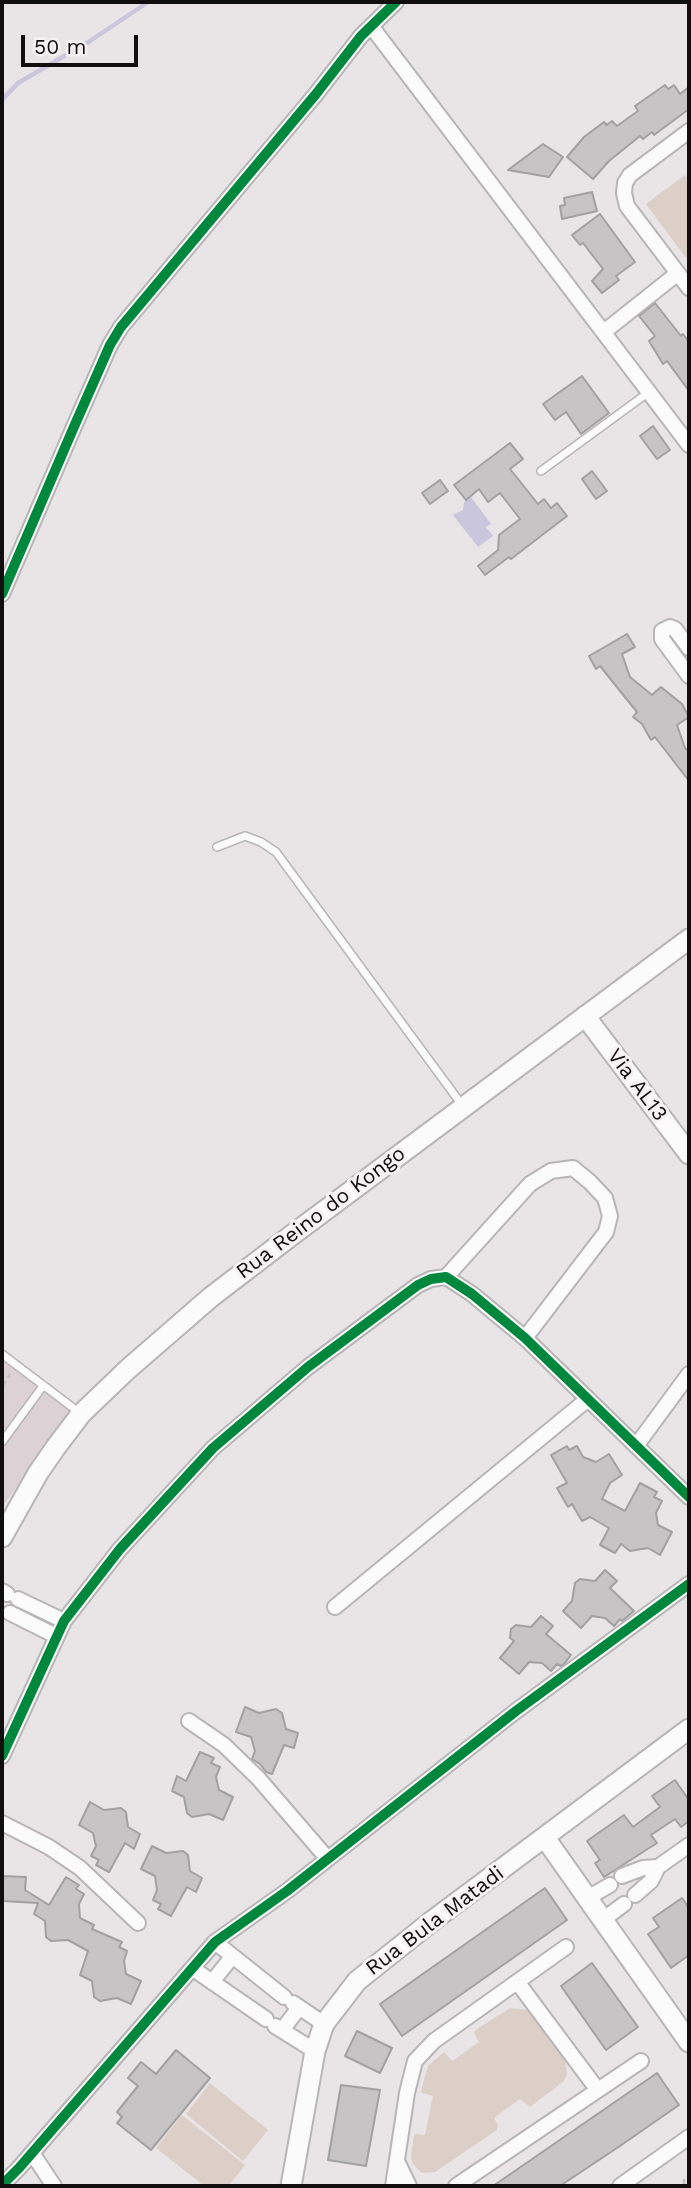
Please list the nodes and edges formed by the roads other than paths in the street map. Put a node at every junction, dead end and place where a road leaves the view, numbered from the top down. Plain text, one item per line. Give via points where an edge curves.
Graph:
1 (396, 2) edge
2 (371, 26) junction
3 (689, 131) edge
4 (678, 273) junction
5 (689, 288) edge
6 (604, 331) junction
7 (650, 392) junction
8 (689, 445) edge
9 (541, 471) dead end
10 (2, 594) edge
11 (689, 648) edge
12 (689, 676) edge
13 (217, 847) dead end
14 (689, 939) edge
15 (586, 1016) junction
16 (463, 1106) junction
17 (689, 1154) edge
18 (446, 1278) junction
19 (525, 1338) junction
20 (2, 1354) edge
21 (689, 1374) edge
22 (43, 1386) junction
23 (588, 1399) junction
24 (81, 1414) junction
25 (2, 1442) edge
26 (636, 1446) junction
27 (689, 1497) edge
28 (3, 1532) edge
29 (689, 1584) edge
30 (9, 1595) edge
31 (335, 1607) dead end
32 (10, 1613) dead end
33 (64, 1621) junction
34 (57, 1636) junction
35 (190, 1721) dead end
36 (689, 1729) edge
37 (2, 1756) edge
38 (2, 1824) edge
39 (545, 1838) junction
40 (689, 1845) edge
41 (327, 1858) junction
42 (659, 1867) junction
43 (589, 1897) junction
44 (604, 1919) junction
45 (138, 1923) dead end
46 (215, 1942) junction
47 (566, 1947) dead end
48 (232, 1956) junction
49 (191, 1968) junction
50 (212, 1982) junction
51 (518, 1983) junction
52 (292, 2003) junction
53 (324, 2024) junction
54 (274, 2025) junction
55 (689, 2042) edge
56 (316, 2051) junction
57 (641, 2061) dead end
58 (597, 2089) junction
59 (689, 2137) edge
60 (32, 2153) junction
61 (397, 2161) junction
62 (2, 2185) edge
63 (54, 2186) edge
64 (291, 2186) edge
65 (393, 2186) edge
66 (410, 2186) edge
67 (456, 2186) edge
68 (620, 2186) edge

1 - 2 street
2 - 6 street
2 - 10 street via 121,327
3 - 4 street via 631,175 624,192 627,206
4 - 5 street
4 - 6 street
6 - 7 street
7 - 8 street
7 - 9 lane
11 - 12 street via 675,629 662,631 662,639
13 - 16 lane via 244,836 276,852
14 - 15 street, Rua Reino do Kongo
15 - 16 street, Rua Reino do Kongo
15 - 17 street, Via AL13
16 - 24 street, Rua Reino do Kongo via 211,1297
18 - 19 street
18 - 19 street via 530,1184 551,1171 573,1168 605,1198 610,1216 606,1233
18 - 33 street via 431,1279 398,1299 213,1448 120,1549
19 - 23 street
20 - 22 lane
21 - 26 street
22 - 24 lane
22 - 25 lane
23 - 26 street
23 - 31 street
24 - 28 street, Rua Reino do Kongo
26 - 27 street
29 - 41 street
30 - 33 street
32 - 34 street
33 - 34 street
34 - 37 street
35 - 41 street via 224,1745
36 - 39 street, Rua Bula Matadi
38 - 45 street via 80,1868
39 - 43 street
39 - 53 street, Rua Bula Matadi via 356,1981
40 - 42 street
41 - 46 street
42 - 43 street via 643,1868
42 - 44 street via 651,1881
43 - 44 street
44 - 55 street
46 - 48 street
46 - 49 street
47 - 51 street
48 - 50 street
48 - 52 street
49 - 50 street
49 - 60 street
50 - 54 street
51 - 58 street
51 - 61 street via 434,2041 415,2061
52 - 53 street
52 - 54 street
53 - 56 street, Rua Bula Matadi
54 - 56 street
56 - 64 street, Rua Bula Matadi
57 - 58 street
58 - 67 street
59 - 68 street
60 - 62 street
60 - 63 street
61 - 65 street
61 - 66 street

